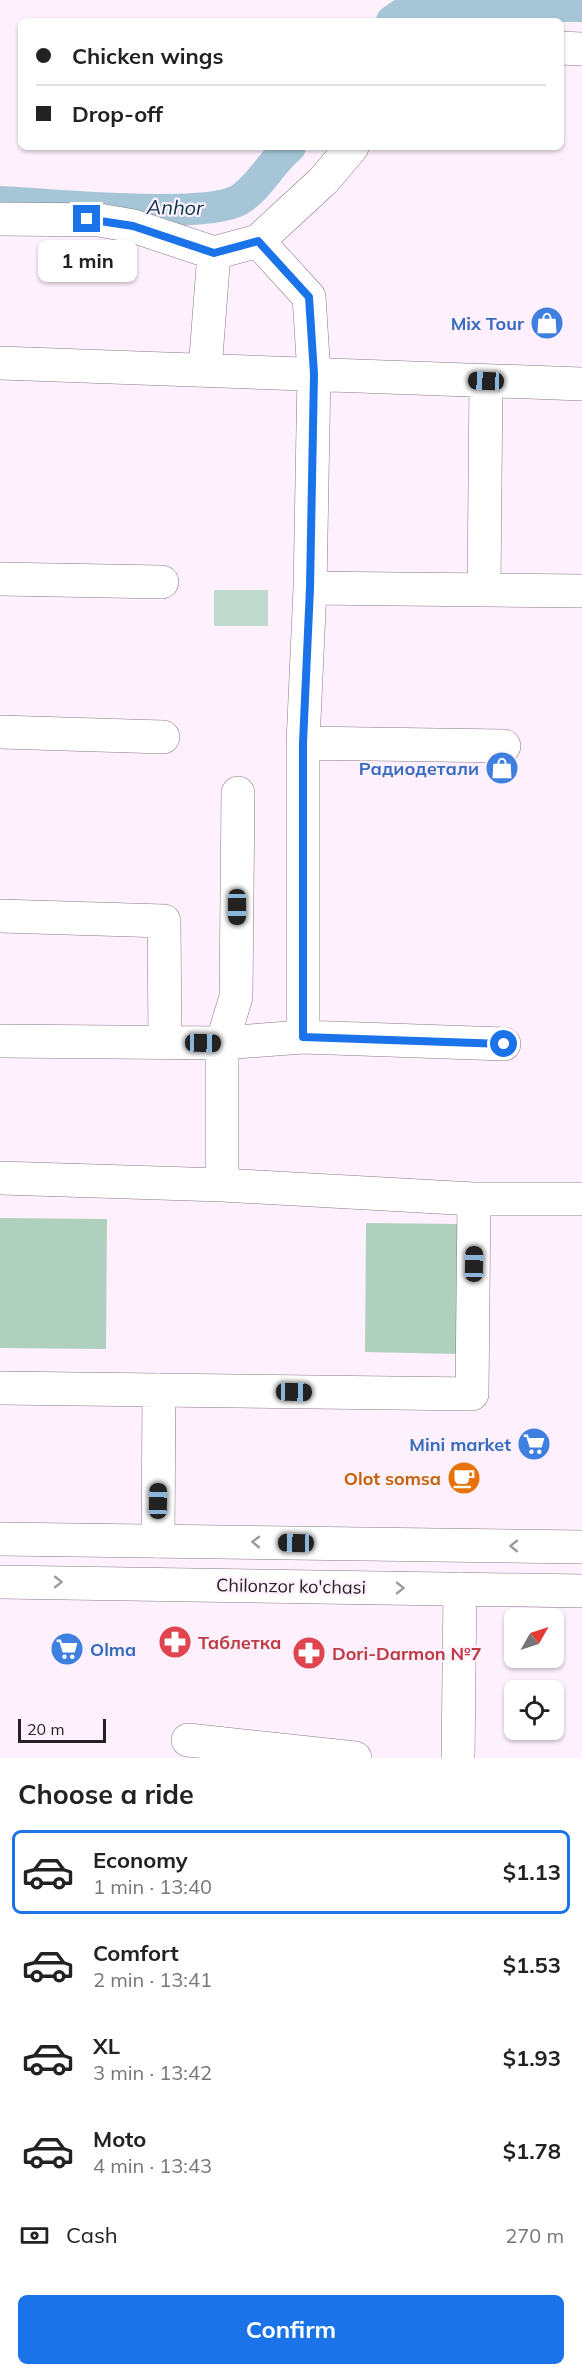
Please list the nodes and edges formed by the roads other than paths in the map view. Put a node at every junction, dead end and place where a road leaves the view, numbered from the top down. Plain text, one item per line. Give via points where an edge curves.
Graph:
1 (564, 48) edge
2 (582, 49) edge
3 (349, 150) edge
4 (0, 219) edge
5 (258, 241) junction
6 (214, 253) junction
7 (0, 363) edge
8 (205, 370) junction
9 (314, 374) junction
10 (486, 381) junction
11 (582, 384) edge
12 (0, 579) edge
13 (162, 582) dead end
14 (310, 588) junction
15 (484, 588) junction
16 (582, 591) edge
17 (0, 732) edge
18 (163, 737) dead end
19 (303, 743) junction
20 (504, 746) dead end
21 (238, 793) dead end
22 (0, 916) edge
23 (303, 1037) junction
24 (0, 1041) edge
25 (165, 1042) junction
26 (222, 1043) junction
27 (504, 1044) dead end
28 (0, 1178) edge
29 (222, 1185) junction
30 (474, 1199) junction
31 (582, 1199) edge
32 (0, 1388) edge
33 (159, 1390) junction
34 (0, 1539) edge
35 (158, 1541) junction
36 (582, 1547) edge
37 (0, 1582) edge
38 (460, 1589) junction
39 (582, 1591) edge
40 (188, 1740) dead end
41 (276, 1753) edge
42 (355, 1758) edge
43 (458, 1758) edge

1 - 2 main road
3 - 5 main road via 324,180
4 - 6 main road via 99,220 133,226
5 - 6 main road
5 - 9 main road via 309,297
6 - 8 main road
7 - 8 main road
8 - 9 main road
9 - 10 main road
9 - 14 main road
10 - 11 main road
10 - 15 main road
12 - 13 main road
14 - 15 main road
14 - 19 main road
15 - 16 main road
17 - 18 main road
19 - 20 main road
19 - 23 main road
21 - 26 main road via 236,997
22 - 25 main road via 164,921
23 - 26 main road
23 - 27 main road
24 - 25 main road
25 - 26 main road
26 - 29 main road
28 - 29 main road
29 - 30 main road
30 - 31 main road
30 - 33 main road via 472,1394
32 - 33 main road
33 - 35 main road
34 - 35 main road
36 -> 35 main road
37 -> 38 main road, Chilonzor ko'chasi
38 - 39 main road, Chilonzor ko'chasi
38 - 43 main road
40 - 41 main road
41 - 42 main road

